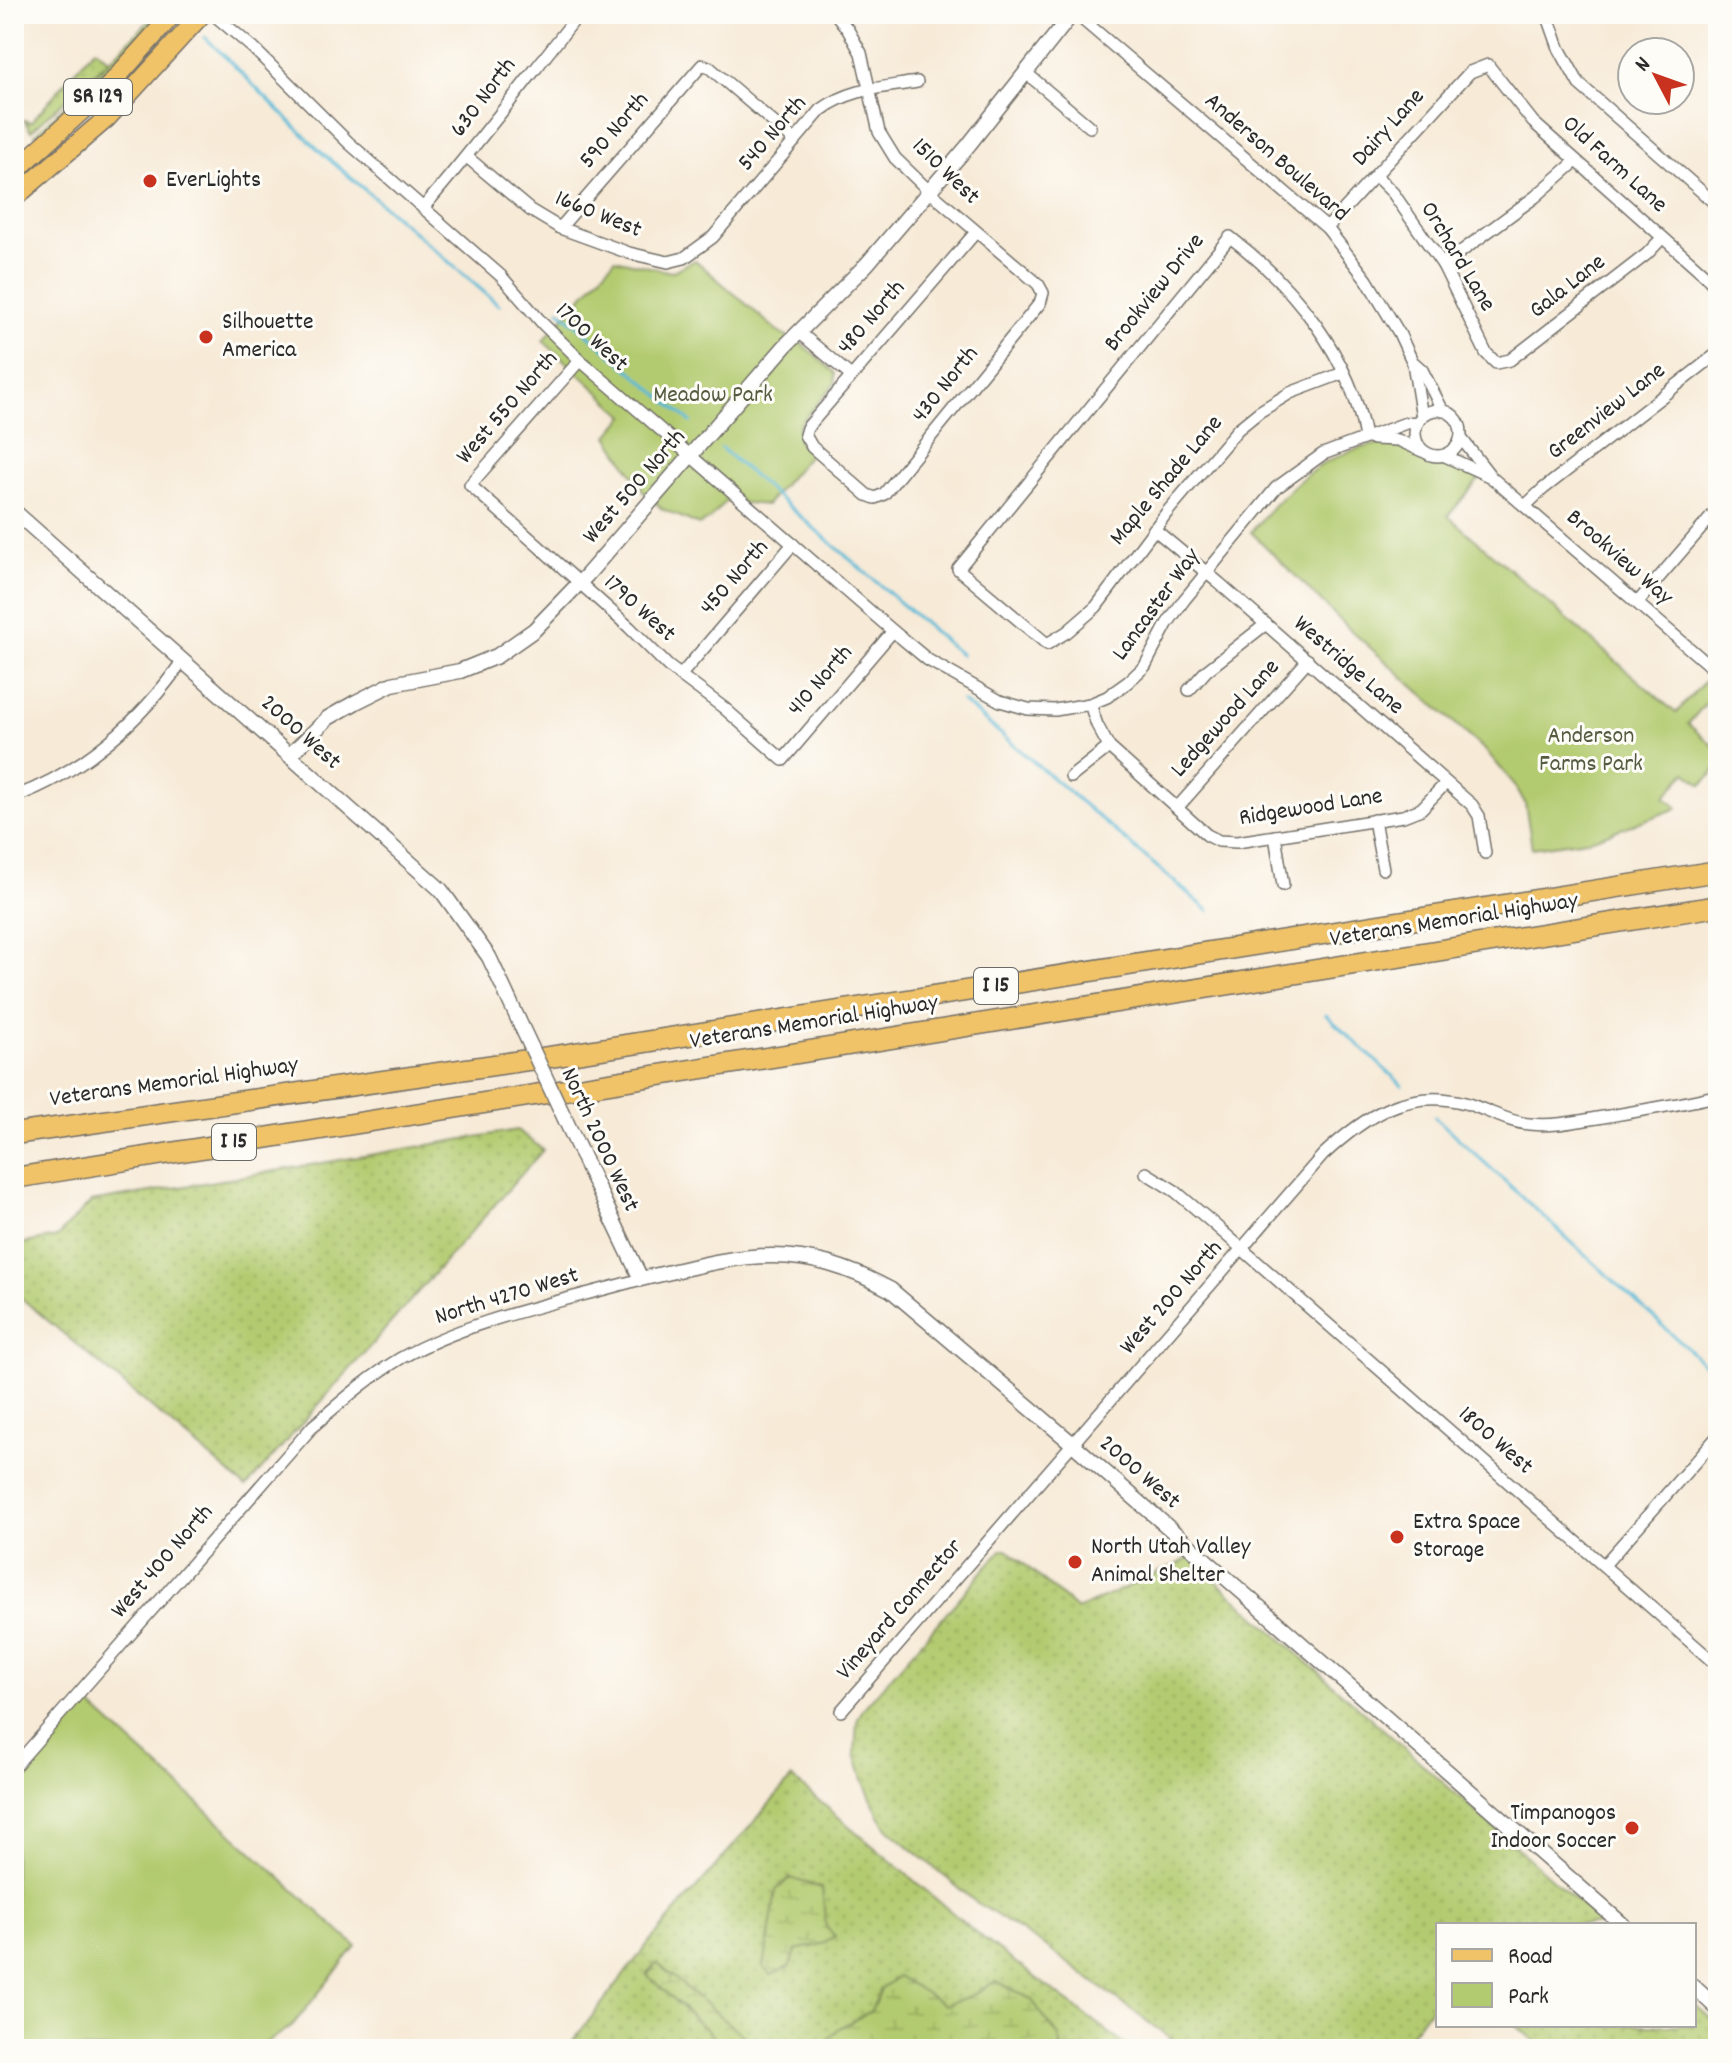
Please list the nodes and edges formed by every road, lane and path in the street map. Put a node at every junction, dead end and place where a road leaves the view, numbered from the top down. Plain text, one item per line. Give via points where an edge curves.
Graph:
1 (173, 14) edge
2 (202, 14) edge
3 (213, 14) edge
4 (579, 14) edge
5 (836, 14) edge
6 (1074, 14) edge
7 (1547, 14) edge
8 (1488, 65) joint
9 (1025, 72) junction
10 (917, 82) dead end
11 (869, 90) junction
12 (1090, 127) dead end
13 (795, 141) junction
14 (467, 157) junction
15 (1576, 161) junction
16 (14, 172) edge
17 (1376, 176) junction
18 (929, 191) junction
19 (14, 198) edge
20 (1718, 206) edge
21 (423, 208) junction
22 (560, 228) junction
23 (1327, 228) junction
24 (976, 232) junction
25 (1662, 238) junction
26 (684, 258) joint
27 (1443, 265) junction
28 (1718, 290) edge
29 (1043, 293) joint
30 (799, 332) junction
31 (1718, 353) edge
32 (580, 360) junction
33 (1413, 363) junction
34 (1496, 363) joint
35 (1343, 373) junction
36 (851, 376) junction
37 (1443, 411) junction
38 (1420, 420) junction
39 (805, 435) joint
40 (1365, 437) junction
41 (1461, 438) junction
42 (1423, 452) junction
43 (691, 456) junction
44 (1445, 456) junction
45 (1492, 478) junction
46 (470, 485) joint
47 (1525, 506) junction
48 (1718, 509) edge
49 (14, 511) edge
50 (1154, 529) junction
51 (793, 544) junction
52 (1206, 572) junction
53 (579, 584) junction
54 (1637, 603) junction
55 (1266, 624) junction
56 (893, 631) junction
57 (1047, 644) joint
58 (183, 660) junction
59 (1308, 660) junction
60 (1718, 673) edge
61 (680, 676) junction
62 (954, 677) joint
63 (1189, 690) dead end
64 (1090, 704) junction
65 (1109, 747) junction
66 (291, 754) junction
67 (783, 760) joint
68 (1071, 777) dead end
69 (1446, 783) junction
70 (14, 797) edge
71 (1177, 808) junction
72 (1374, 820) junction
73 (1275, 836) junction
74 (1485, 853) dead end
75 (1383, 869) dead end
76 (1718, 871) edge
77 (1283, 885) dead end
78 (1718, 906) edge
79 (518, 1019) joint
80 (1718, 1095) edge
81 (14, 1134) edge
82 (1146, 1173) dead end
83 (14, 1178) edge
84 (1243, 1249) junction
85 (641, 1279) junction
86 (351, 1392) joint
87 (1718, 1436) edge
88 (1074, 1445) junction
89 (991, 1539) joint
90 (1604, 1565) junction
91 (1718, 1666) edge
92 (841, 1711) dead end
93 (14, 1767) edge
94 (1621, 1923) edge
95 (1696, 1989) edge
96 (1718, 2009) edge

1 - 16 main road, SR 129 via 93,103
2 - 19 main road, SR 129 via 107,118
3 - 21 street, 1700 West
4 - 14 street, 630 North
5 - 11 street, 1510 West via 861,53
6 - 9 street, West 500 North
6 - 23 street, Anderson Boulevard
7 - 20 street via 1579,84
8 - 15 street, Old Farm Lane via 1533,122
8 - 17 street, Dairy Lane via 1470,72
9 - 12 street
9 - 18 street, West 500 North
10 - 11 street, 540 North
11 - 13 street, 540 North via 837,98
11 - 18 street, 1510 West via 879,132 895,158
13 - 22 street, 590 North via 705,65 699,67
13 - 26 street, 540 North via 713,237
14 - 21 street, 630 North
14 - 22 street, 1660 West
15 - 25 street, Old Farm Lane
15 - 27 street
17 - 23 street, Dairy Lane
17 - 27 street, Orchard Lane
18 - 24 street, 1510 West
18 - 30 street, West 500 North
21 - 32 street, 1700 West via 501,276
22 - 26 street, 1660 West via 629,253 668,262
23 - 33 street, Anderson Boulevard via 1380,299
24 - 29 street, 1510 West
24 - 36 street, 480 North
25 - 28 street, Old Farm Lane
25 - 34 street, Gala Lane via 1510,360
27 - 34 street, Orchard Lane via 1486,353
29 - 39 street, 430 North via 884,494 867,495
30 - 36 street
30 - 43 street, West 500 North
31 - 47 street, Greenview Lane
32 - 43 street, 1700 West
32 - 46 street, West 550 North
33 - 37 street, Anderson Boulevard
33 - 38 street, Anderson Boulevard
35 - 40 street, Brookview Drive via 1360,409
35 - 50 street, Maple Shade Lane via 1290,393 1238,429
35 - 57 street, Brookview Drive via 1286,286 1230,237 958,569
36 - 39 street, 480 North
37 - 38 street via 1428,412
37 - 41 street via 1455,418
38 - 40 street, Lancaster Way
38 - 42 street via 1416,441
40 - 42 street via 1398,440
40 - 52 street, Lancaster Way via 1323,454 1276,488
41 - 44 street
41 - 45 street, Brookview Way
42 - 44 street
43 - 51 street, 1700 West
43 - 53 street, West 500 North
44 - 45 street, Brookview Way
45 - 47 street, Brookview Way
46 - 53 street, 1790 West
47 - 54 street, Brookview Way
48 - 54 street
49 - 58 street, 2000 West
50 - 52 street, Westridge Lane
50 - 57 street, Maple Shade Lane via 1096,607
51 - 56 street, 1700 West
51 - 61 street, 450 North
52 - 55 street, Westridge Lane
52 - 64 street, Lancaster Way via 1167,624 1145,666
53 - 61 street, 1790 West
53 - 66 street, West 500 North via 534,630 497,656 460,671 392,684 328,718
54 - 60 street, Brookview Way
55 - 59 street, Westridge Lane
55 - 63 street
56 - 62 street, 1700 West
56 - 67 street, 410 North
58 - 66 street, 2000 West
58 - 70 street via 106,745 60,776
59 - 69 street, Westridge Lane
59 - 71 street, Ledgewood Lane
61 - 67 street, 1790 West
62 - 64 street, Lancaster Way via 1028,709
64 - 65 street, Ridgewood Lane
65 - 68 street
65 - 71 street, Ridgewood Lane
66 - 79 street, 2000 West via 441,890 489,957
69 - 72 street, Ridgewood Lane via 1412,814
69 - 74 street, Westridge Lane via 1477,811
71 - 73 street, Ridgewood Lane via 1219,841
72 - 73 street, Ridgewood Lane
72 - 75 street
73 - 77 street
76 - 81 highway, Veterans Memorial Highway / I 15 via 563,1055
78 - 83 highway, Veterans Memorial Highway / I 15
79 - 85 street, North 2000 West, bridge
80 - 84 street, West 200 North via 1560,1125 1527,1124 1443,1098 1377,1111 1323,1155
82 - 84 street, 1800 West
84 - 88 street, West 200 North
84 - 90 street, 1800 West
85 - 86 street, North 4270 West via 456,1332
85 - 88 street, 2000 West via 745,1256 810,1258 862,1274 891,1290
86 - 93 street, West 400 North via 313,1426
87 - 90 street
88 - 89 street, West 200 North
88 - 94 street, 2000 West
89 - 92 street, Vineyard Connector
90 - 91 street, 1800 West
95 - 96 street

